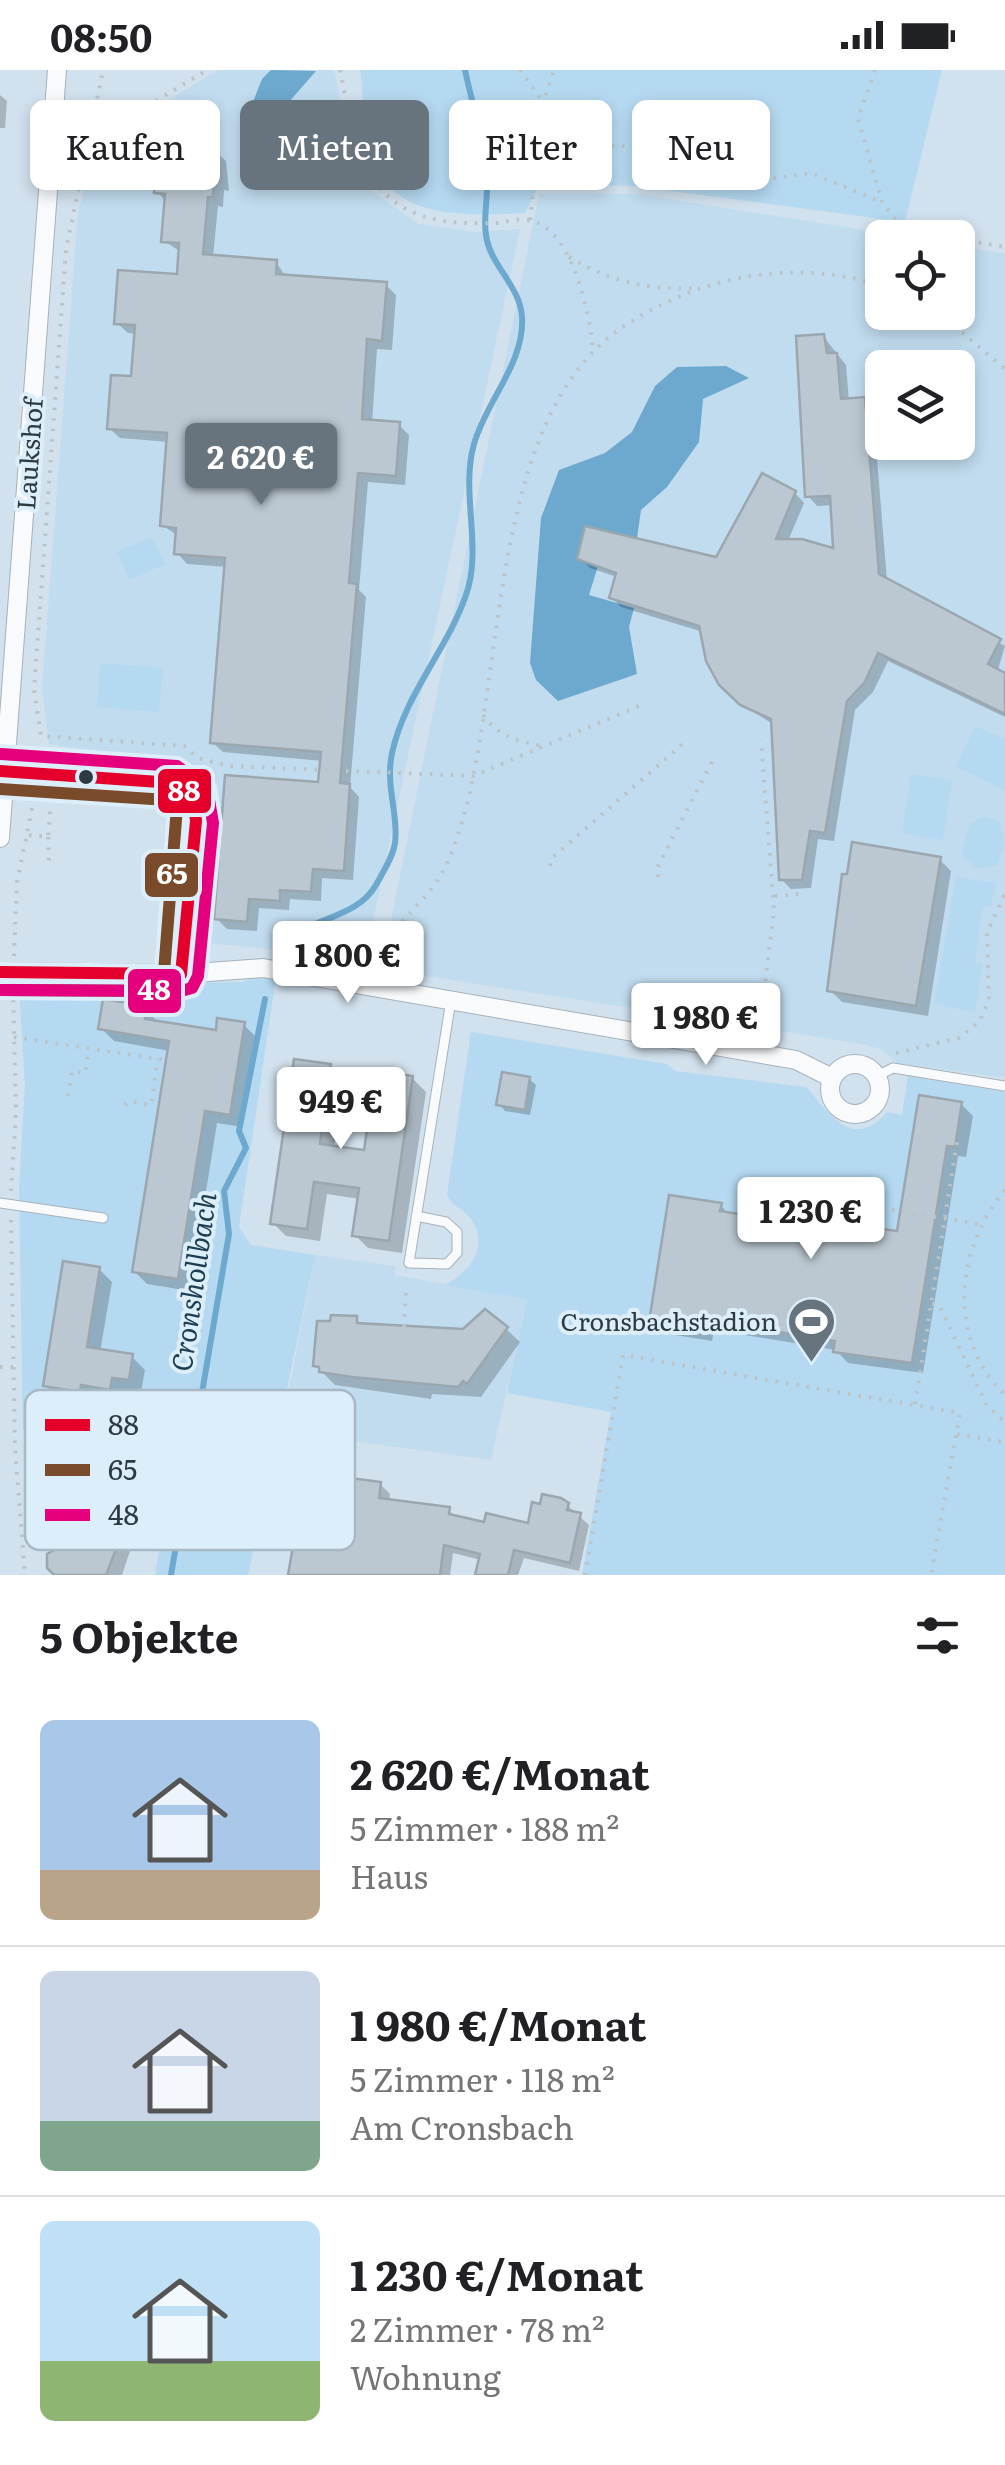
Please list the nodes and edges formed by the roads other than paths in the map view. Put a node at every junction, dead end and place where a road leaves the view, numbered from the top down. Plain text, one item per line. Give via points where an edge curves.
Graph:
1 (57, 70) edge
2 (55, 100) edge
3 (49, 190) edge
4 (3, 771) edge
5 (0, 838) edge
6 (6, 972) edge
7 (181, 974) junction
8 (450, 1000) junction
9 (885, 1072) junction
10 (832, 1078) junction
11 (1005, 1086) edge
12 (6, 1204) edge
13 (416, 1216) junction
14 (104, 1218) dead end

1 - 2 street, Laukshof
3 - 4 street, Laukshof
4 - 5 street, Laukshof
4 - 7 lane via 174,783 193,798
6 - 7 street
7 - 8 street via 263,968
8 - 10 street via 796,1060
8 - 13 lane
9 - 10 street via 850,1064
9 - 10 street via 874,1105 853,1114 833,1101
9 - 11 lane
12 - 14 lane
13 - 13 lane via 409,1263 447,1264 458,1253 457,1232 446,1222

